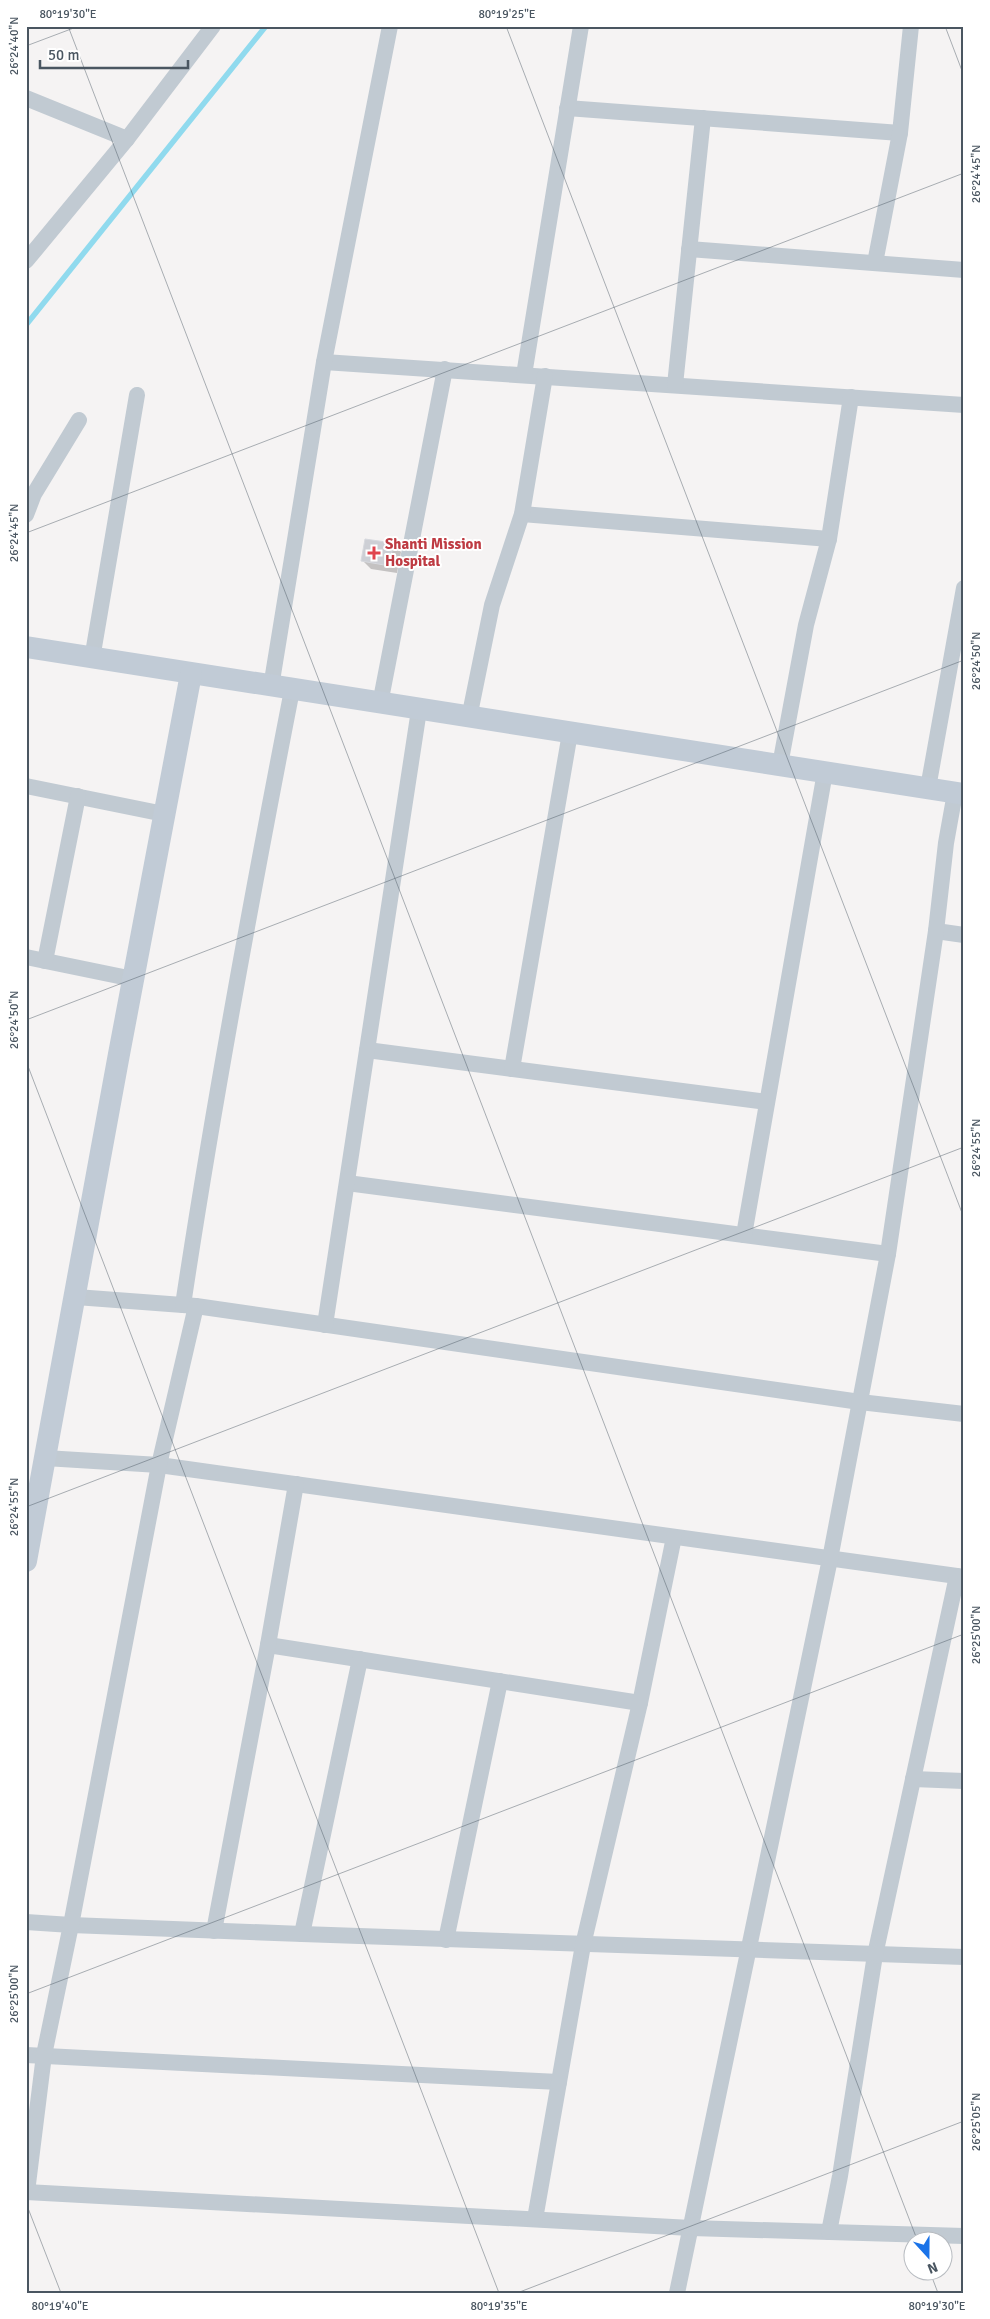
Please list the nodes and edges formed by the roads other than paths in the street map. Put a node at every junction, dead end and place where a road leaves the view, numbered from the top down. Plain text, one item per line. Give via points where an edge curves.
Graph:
1 (212, 26) edge
2 (390, 26) edge
3 (581, 26) edge
4 (911, 26) edge
5 (26, 98) edge
6 (567, 108) junction
7 (703, 118) junction
8 (900, 133) junction
9 (127, 139) junction
10 (689, 249) junction
11 (26, 261) edge
12 (874, 263) junction
13 (964, 270) edge
14 (324, 362) junction
15 (445, 369) junction
16 (524, 375) junction
17 (545, 376) junction
18 (676, 385) junction
19 (137, 395) dead end
20 (851, 397) junction
21 (964, 405) edge
22 (79, 420) dead end
23 (522, 514) junction
24 (26, 515) edge
25 (830, 539) junction
26 (964, 588) edge
27 (26, 648) edge
28 (92, 659) junction
29 (191, 674) junction
30 (281, 688) junction
31 (380, 704) junction
32 (419, 710) junction
33 (469, 718) junction
34 (570, 733) junction
35 (780, 765) junction
36 (825, 772) junction
37 (26, 786) edge
38 (928, 788) junction
39 (959, 794) edge
40 (78, 796) junction
41 (164, 814) junction
42 (936, 931) junction
43 (964, 935) edge
44 (26, 957) edge
45 (44, 961) junction
46 (133, 979) junction
47 (367, 1050) junction
48 (512, 1069) junction
49 (767, 1102) junction
50 (347, 1183) junction
51 (744, 1235) junction
52 (888, 1254) junction
53 (76, 1297) junction
54 (189, 1305) junction
55 (325, 1325) junction
56 (860, 1402) junction
57 (964, 1414) edge
58 (45, 1458) junction
59 (159, 1465) junction
60 (296, 1484) junction
61 (30, 1515) edge
62 (674, 1537) junction
63 (830, 1559) junction
64 (26, 1561) edge
65 (960, 1577) edge
66 (268, 1645) junction
67 (360, 1659) junction
68 (500, 1681) junction
69 (640, 1703) junction
70 (913, 1779) junction
71 (964, 1781) edge
72 (26, 1922) edge
73 (71, 1925) junction
74 (214, 1931) junction
75 (302, 1934) junction
76 (446, 1940) junction
77 (582, 1945) junction
78 (748, 1951) junction
79 (875, 1955) junction
80 (964, 1958) edge
81 (26, 2055) edge
82 (44, 2055) junction
83 (559, 2082) junction
84 (27, 2192) edge
85 (536, 2220) junction
86 (691, 2228) junction
87 (829, 2232) junction
88 (964, 2236) edge
89 (677, 2293) edge

1 - 9 street
2 - 14 street
3 - 6 street
4 - 8 street
5 - 9 street
6 - 7 street
6 - 16 street
7 - 8 street
7 - 10 street
8 - 12 street
9 - 11 street
10 - 12 street
10 - 18 street
12 - 13 street
14 - 15 street
14 - 30 street
15 - 16 street
15 - 31 street
16 - 17 street
17 - 18 street
17 - 23 street
18 - 20 street
19 - 28 street
20 - 21 street
20 - 25 street
22 - 24 street via 34,494
23 - 25 street
23 - 33 street via 492,605
25 - 35 street via 806,625
26 - 38 street
27 - 28 street
28 - 29 street
29 - 30 street
29 - 41 street
30 - 31 street
30 - 54 street via 204,1166
31 - 32 street
32 - 33 street
32 - 47 street
33 - 34 street
34 - 35 street
34 - 48 street
35 - 36 street
36 - 38 street
36 - 49 street
37 - 40 street
38 - 39 street
39 - 42 street via 946,843
40 - 41 street
40 - 45 street
41 - 46 street
42 - 43 street
42 - 52 street
44 - 45 street
45 - 46 street
46 - 53 street
47 - 48 street
47 - 50 street
48 - 49 street
49 - 51 street
50 - 51 street
50 - 55 street
51 - 52 street
52 - 56 street
53 - 54 street
53 - 58 street
54 - 55 street
54 - 59 street
55 - 56 street
56 - 57 street
56 - 63 street
58 - 59 street
58 - 61 street
59 - 60 street
59 - 73 street
60 - 62 street
60 - 66 street
61 - 64 street
62 - 63 street
62 - 69 street
63 - 65 street
63 - 78 street
65 - 70 street
66 - 67 street
66 - 74 street
67 - 68 street
67 - 75 street
68 - 69 street
68 - 76 street
69 - 77 street
70 - 71 street
70 - 79 street
72 - 73 street
73 - 74 street
73 - 82 street
74 - 75 street
75 - 76 street
76 - 77 street
77 - 78 street
77 - 83 street
78 - 79 street
78 - 86 street
79 - 80 street
79 - 87 street
81 - 82 street
82 - 83 street
82 - 84 street
83 - 85 street
84 - 85 street
85 - 86 street
86 - 87 street
86 - 89 street
87 - 88 street

